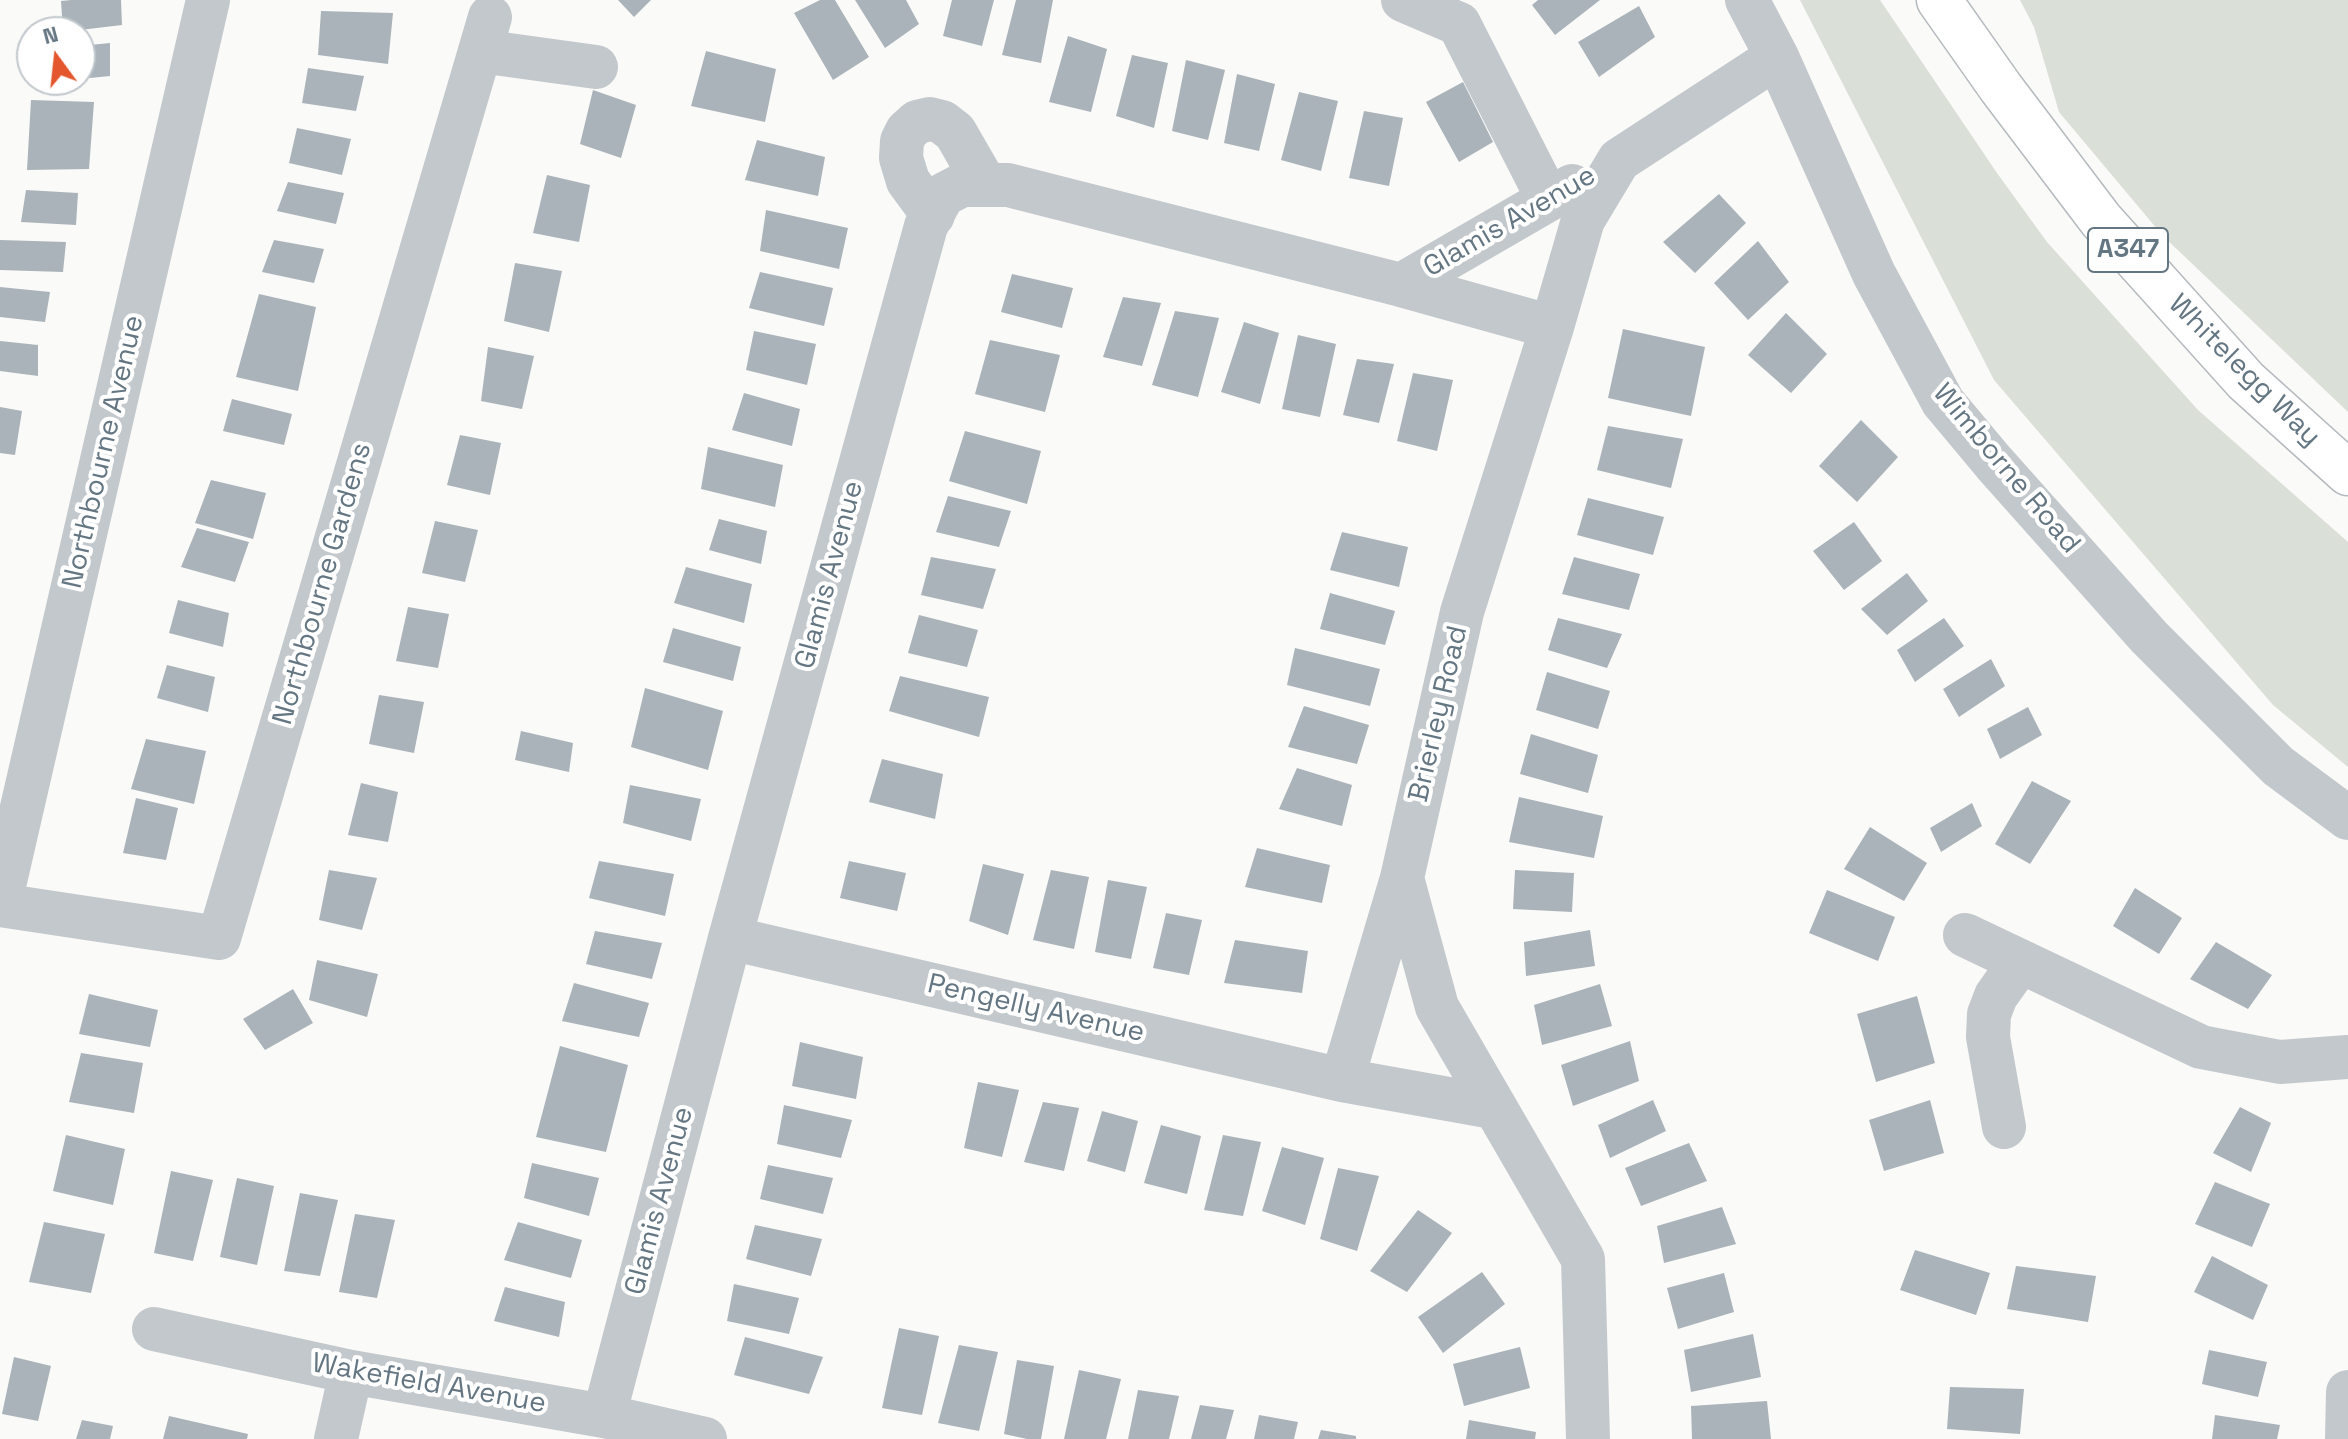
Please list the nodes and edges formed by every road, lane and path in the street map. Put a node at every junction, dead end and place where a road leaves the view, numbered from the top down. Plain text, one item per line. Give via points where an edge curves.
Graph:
1 (208, 0) edge
2 (1403, 0) edge
3 (1747, 0) edge
4 (1939, 0) edge
5 (1777, 57) junction
6 (596, 67) dead end
7 (1619, 160) junction
8 (985, 184) junction
9 (1548, 199) junction
10 (933, 215) junction
11 (1401, 285) junction
12 (1552, 327) junction
13 (2348, 473) edge
14 (2348, 818) edge
15 (1402, 878) junction
16 (0, 904) edge
17 (1965, 935) dead end
18 (730, 938) junction
19 (2020, 962) junction
20 (2348, 1057) edge
21 (1342, 1080) junction
22 (1493, 1107) junction
23 (2004, 1127) dead end
24 (154, 1329) dead end
25 (351, 1372) junction
26 (2348, 1392) edge
27 (604, 1416) junction
28 (336, 1439) edge
29 (705, 1439) edge
30 (1588, 1439) edge
31 (2347, 1439) edge

1 - 16 street, Northbourne Avenue
2 - 9 street via 1459,24
3 - 5 street, Wimborne Road
4 - 13 main road, Whitelegg Way / A347 via 2101,220 2246,381
5 - 7 street, Brierley Road
5 - 14 street, Wimborne Road via 1874,274 1943,402 2149,637 2278,766
6 - 16 street, Northbourne Gardens via 549,61 485,34 219,938
7 - 9 street, Glamis Avenue
7 - 12 street, Brierley Road via 1583,220
8 - 10 street, Glamis Avenue via 962,185 943,195
8 - 10 street via 955,132 942,122 917,122 902,141 901,158 908,181
8 - 11 street, Glamis Avenue via 1008,185
9 - 11 street, Glamis Avenue
10 - 18 street, Glamis Avenue
11 - 12 street, Glamis Avenue
12 - 15 street, Brierley Road via 1462,612
15 - 21 street
15 - 22 street, Brierley Road via 1437,1007
17 - 19 street
18 - 21 street, Pengelly Avenue
18 - 27 street, Glamis Avenue
19 - 20 street via 2201,1047 2280,1062
19 - 23 street via 1989,1014 1988,1037
21 - 22 street, Pengelly Avenue
22 - 30 street, Brierley Road via 1583,1259
24 - 25 street, Wakefield Avenue
25 - 27 street, Wakefield Avenue
25 - 28 street
26 - 31 street
27 - 29 street, Wakefield Avenue

